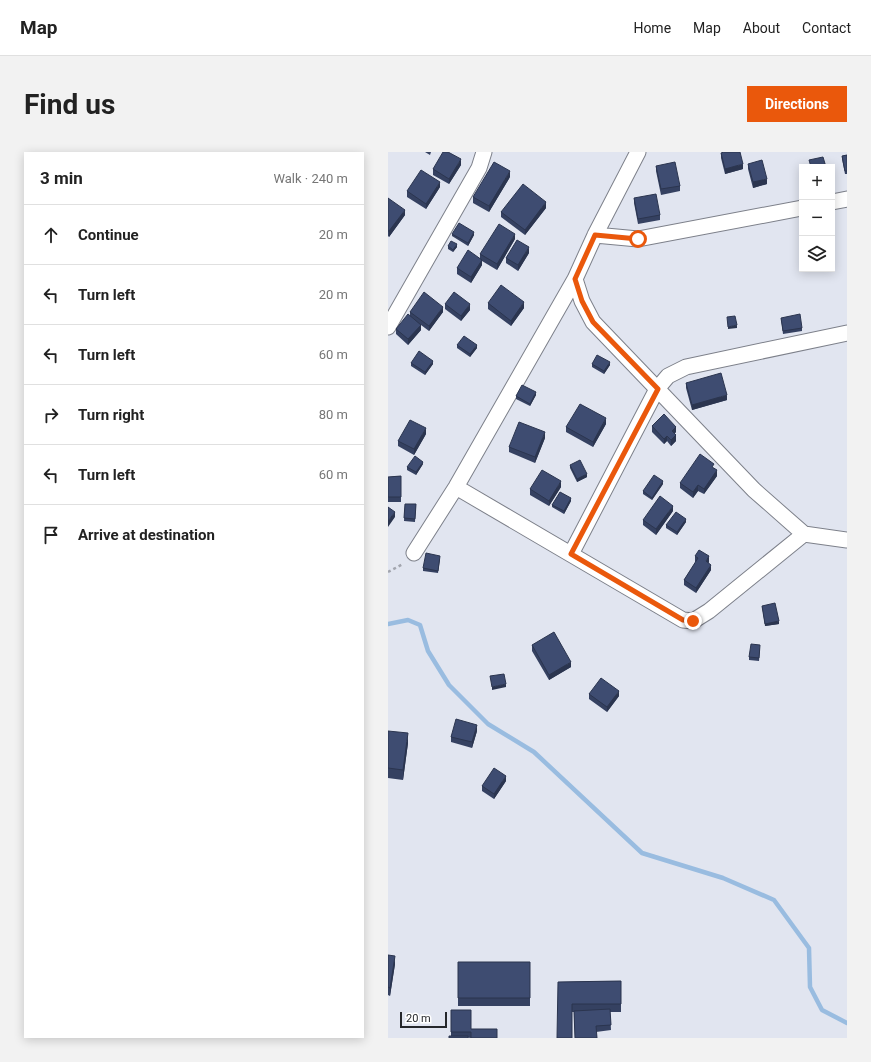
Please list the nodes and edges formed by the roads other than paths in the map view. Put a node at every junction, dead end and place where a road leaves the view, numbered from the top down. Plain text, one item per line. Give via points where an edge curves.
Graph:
1 (484, 152) edge
2 (638, 152) edge
3 (847, 199) edge
4 (835, 201) edge
5 (799, 209) edge
6 (595, 235) junction
7 (575, 279) junction
8 (388, 327) edge
9 (847, 332) edge
10 (658, 389) junction
11 (456, 487) junction
12 (804, 534) junction
13 (847, 540) edge
14 (414, 553) dead end
15 (571, 554) junction

1 - 8 street via 479,168
2 - 6 street
3 - 4 street
5 - 6 street via 638,239
6 - 7 street
7 - 10 street via 582,301 593,322
7 - 11 street
9 - 10 street via 686,367 668,376
10 - 12 street via 754,490
10 - 15 street
11 - 14 street
11 - 15 street
12 - 13 street
12 - 15 street via 693,621 683,620

